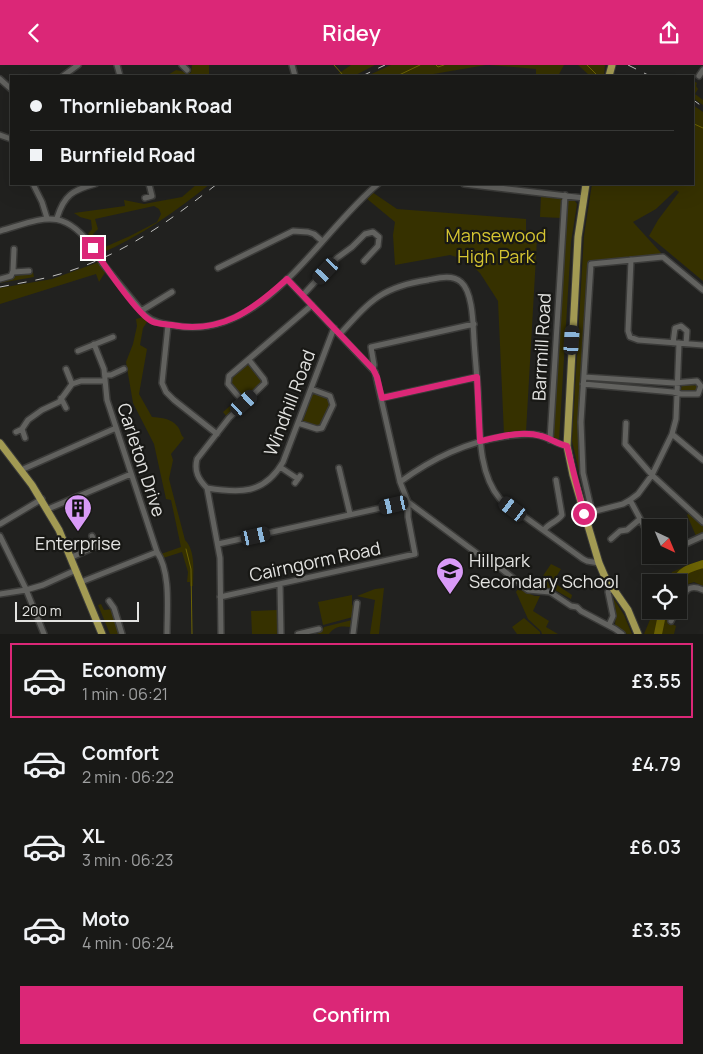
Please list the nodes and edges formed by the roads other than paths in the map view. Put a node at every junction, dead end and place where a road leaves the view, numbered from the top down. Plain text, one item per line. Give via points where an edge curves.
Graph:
1 (78, 65) edge
2 (182, 65) edge
3 (187, 70) dead end
4 (703, 70) edge
5 (63, 75) edge
6 (699, 76) dead end
7 (0, 79) edge
8 (10, 88) edge
9 (34, 185) edge
10 (92, 185) edge
11 (149, 185) edge
12 (377, 185) edge
13 (473, 185) edge
14 (586, 185) edge
15 (565, 195) junction
16 (145, 197) dead end
17 (584, 198) junction
18 (47, 218) junction
19 (57, 218) junction
20 (0, 231) edge
21 (322, 241) junction
22 (14, 249) dead end
23 (365, 249) dead end
24 (370, 254) junction
25 (631, 260) junction
26 (364, 261) dead end
27 (218, 268) dead end
28 (13, 271) junction
29 (29, 271) dead end
30 (0, 279) edge
31 (287, 279) junction
32 (703, 290) edge
33 (172, 292) dead end
34 (302, 295) junction
35 (312, 305) junction
36 (141, 311) junction
37 (474, 324) junction
38 (168, 325) junction
39 (334, 328) junction
40 (340, 334) junction
41 (113, 337) dead end
42 (672, 343) junction
43 (679, 343) junction
44 (94, 344) junction
45 (686, 344) junction
46 (703, 345) edge
47 (78, 351) dead end
48 (249, 360) junction
49 (66, 369) dead end
50 (124, 369) dead end
51 (373, 369) junction
52 (477, 377) junction
53 (584, 377) junction
54 (104, 378) junction
55 (95, 381) junction
56 (678, 382) junction
57 (72, 384) junction
58 (583, 384) junction
59 (95, 387) dead end
60 (311, 389) junction
61 (678, 393) junction
62 (61, 398) junction
63 (382, 398) junction
64 (244, 403) junction
65 (37, 404) dead end
66 (66, 408) dead end
67 (41, 412) junction
68 (298, 423) junction
69 (626, 423) dead end
70 (22, 429) junction
71 (116, 429) junction
72 (16, 432) dead end
73 (216, 434) junction
74 (672, 434) junction
75 (26, 438) dead end
76 (550, 440) junction
77 (480, 441) junction
78 (0, 443) edge
79 (567, 446) junction
80 (703, 460) edge
81 (280, 467) junction
82 (339, 468) dead end
83 (21, 470) junction
84 (131, 474) junction
85 (652, 475) junction
86 (298, 479) dead end
87 (555, 480) dead end
88 (400, 482) junction
89 (207, 489) junction
90 (42, 499) junction
91 (630, 500) junction
92 (408, 501) junction
93 (48, 509) junction
94 (592, 512) junction
95 (584, 514) junction
96 (350, 515) junction
97 (640, 519) junction
98 (703, 522) edge
99 (642, 523) edge
100 (0, 524) edge
101 (544, 530) junction
102 (0, 536) edge
103 (92, 536) dead end
104 (703, 536) edge
105 (611, 539) dead end
106 (103, 543) dead end
107 (688, 543) edge
108 (218, 544) junction
109 (96, 546) junction
110 (157, 552) junction
111 (72, 557) junction
112 (599, 563) junction
113 (76, 570) junction
114 (81, 582) junction
115 (280, 584) junction
116 (613, 588) junction
117 (703, 589) edge
118 (26, 590) junction
119 (687, 591) edge
120 (0, 593) edge
121 (220, 597) junction
122 (109, 601) dead end
123 (358, 603) dead end
124 (609, 625) junction
125 (319, 629) dead end
126 (44, 634) edge
127 (102, 634) edge
128 (122, 634) edge
129 (167, 634) edge
130 (221, 634) edge
131 (281, 634) edge
132 (298, 634) edge
133 (353, 634) edge
134 (622, 634) edge
135 (638, 634) edge

1 - 5 street
2 - 3 street
4 - 6 street
7 - 8 street
9 - 18 street
10 - 19 street via 73,191
11 - 16 street via 152,196
12 - 21 street
13 - 15 street
14 - 17 main road
15 - 17 street
15 - 76 street, Barrmill Road
17 - 79 main road via 578,246
18 - 19 street
18 - 20 street
19 - 36 street, bridge via 72,225 82,235
21 - 27 street via 314,234 293,231
21 - 31 street
22 - 28 street
23 - 24 street
24 - 26 street
24 - 34 street via 380,241 373,231 337,258
25 - 32 street via 663,257
25 - 42 street via 629,335 638,340
25 - 53 street via 591,264
28 - 29 street
28 - 30 street via 11,276
31 - 34 street
31 - 38 street via 244,314 211,326
33 - 36 street
34 - 35 street
35 - 39 street
35 - 48 street
36 - 38 street via 152,322
37 - 40 street via 464,285 456,279 442,278 400,286 376,297
37 - 51 street via 371,347
37 - 52 street
38 - 73 street via 162,383 174,400
39 - 40 street
39 - 60 street, Windhill Road
40 - 51 street
41 - 44 street
42 - 43 street
42 - 45 street via 674,328 681,326 687,331
43 - 45 street
43 - 56 street
44 - 47 street
44 - 54 street, Carleton Drive
45 - 46 street
48 - 64 street via 265,383
48 - 64 street via 228,380
49 - 57 street
50 - 54 street
51 - 63 street
52 - 63 street
52 - 77 street
53 - 56 street
53 - 58 street
54 - 55 street
54 - 71 street, Carleton Drive
55 - 57 street
55 - 59 street
56 - 61 street
56 - 61 street via 697,381 701,386 695,394
57 - 62 street
58 - 61 street
58 - 94 street via 583,473
60 - 68 street, Windhill Road
60 - 68 street via 330,396 333,405 322,428
61 - 74 street
62 - 66 street
62 - 67 street
63 - 88 street
64 - 73 street
65 - 67 street
67 - 70 street
68 - 81 street, Windhill Road
69 - 85 street via 625,444
70 - 72 street
70 - 75 street
71 - 83 street
71 - 84 street, Carleton Drive
73 - 89 street via 197,459 197,477
74 - 80 street
74 - 85 street
76 - 77 street via 530,434
76 - 79 street
77 - 88 street via 436,458
77 - 101 street via 489,481 497,495
78 - 83 main road
79 - 95 main road
81 - 86 street
81 - 89 street, Windhill Road via 264,483 249,490
82 - 96 street
83 - 90 main road
84 - 93 street
84 - 110 street, Carleton Drive
85 - 91 street
85 - 98 street
87 - 101 street via 562,515
88 - 92 street
89 - 108 street
90 - 93 main road
90 - 100 street
91 - 94 street
91 - 97 street
92 - 96 street
92 - 115 street, Cairngorm Road via 415,554
92 - 124 street via 523,587 550,592
93 - 111 main road
94 - 95 street
95 - 112 main road
96 - 108 street
97 - 99 street
97 - 105 street
101 - 112 street via 587,561
102 - 118 street
103 - 109 street
104 - 107 street
106 - 109 street
108 - 121 street
109 - 111 street
110 - 114 street
110 - 129 street, Carleton Drive via 166,582
111 - 113 main road
112 - 116 main road
113 - 114 main road
113 - 118 street
114 - 127 main road
115 - 121 street, Cairngorm Road
115 - 131 street
116 - 124 street via 608,594 613,617
116 - 135 main road via 628,610
117 - 119 street via 696,587
118 - 120 street
118 - 126 street
121 - 130 street
122 - 128 street
123 - 133 street
124 - 134 street
125 - 132 street

